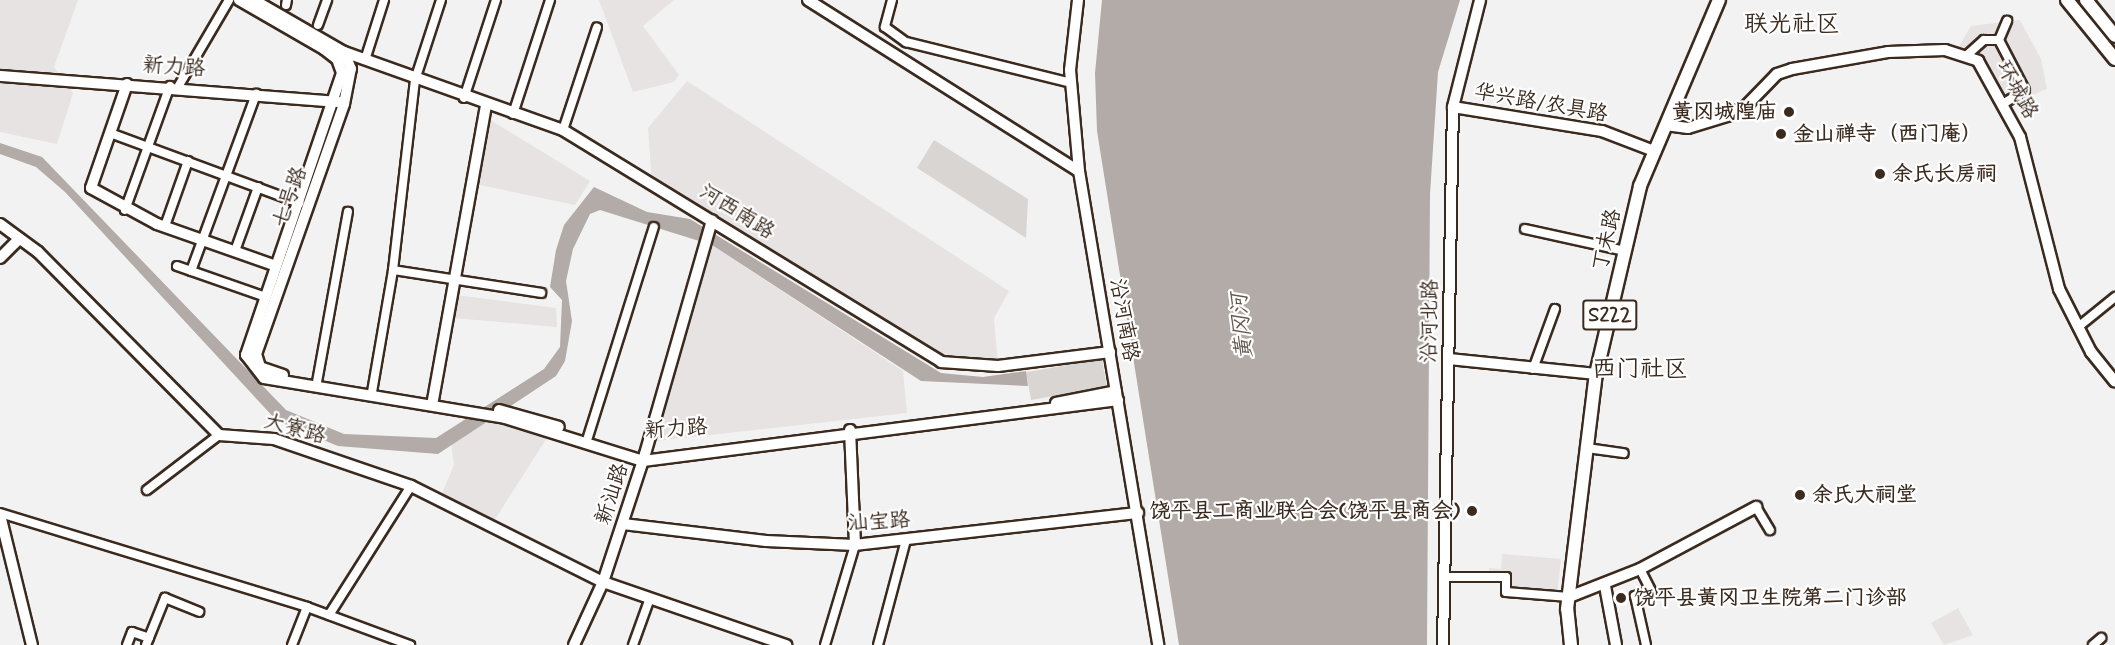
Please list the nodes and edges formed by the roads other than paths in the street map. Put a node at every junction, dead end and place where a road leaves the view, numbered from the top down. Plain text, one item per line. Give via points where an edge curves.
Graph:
1 (229, 0) edge
2 (239, 0) edge
3 (254, 0) edge
4 (327, 0) edge
5 (384, 0) edge
6 (441, 0) edge
7 (496, 0) edge
8 (550, 0) edge
9 (808, 0) edge
10 (892, 0) edge
11 (1078, 0) edge
12 (1480, 0) edge
13 (1719, 0) edge
14 (2067, 0) edge
15 (2086, 0) edge
16 (2007, 21) dead end
17 (318, 25) dead end
18 (597, 27) dead end
19 (2115, 36) edge
20 (1999, 40) junction
21 (341, 56) junction
22 (1966, 56) junction
23 (364, 60) junction
24 (2115, 60) edge
25 (0, 76) edge
26 (415, 80) junction
27 (1072, 82) junction
28 (127, 84) junction
29 (174, 86) junction
30 (257, 92) junction
31 (464, 98) junction
32 (340, 102) junction
33 (2006, 102) junction
34 (486, 105) junction
35 (1454, 107) junction
36 (513, 114) junction
37 (1666, 125) junction
38 (563, 130) junction
39 (110, 133) junction
40 (148, 147) junction
41 (1654, 151) junction
42 (188, 161) junction
43 (1079, 171) junction
44 (226, 175) junction
45 (258, 187) junction
46 (299, 203) junction
47 (125, 210) junction
48 (348, 212) dead end
49 (712, 219) junction
50 (0, 224) edge
51 (165, 226) junction
52 (654, 226) dead end
53 (1525, 229) dead end
54 (19, 239) junction
55 (203, 240) junction
56 (235, 251) junction
57 (1625, 251) junction
58 (0, 258) edge
59 (177, 266) dead end
60 (276, 266) junction
61 (393, 270) junction
62 (191, 271) junction
63 (453, 280) junction
64 (541, 293) dead end
65 (266, 297) junction
66 (2115, 297) edge
67 (1555, 309) dead end
68 (2078, 327) junction
69 (1110, 352) junction
70 (251, 355) junction
71 (1449, 359) junction
72 (1533, 369) junction
73 (1596, 374) junction
74 (279, 378) junction
75 (317, 382) junction
76 (2115, 382) edge
77 (372, 392) junction
78 (1117, 396) junction
79 (433, 400) junction
80 (471, 409) junction
81 (509, 415) junction
82 (850, 433) junction
83 (219, 435) junction
84 (588, 436) junction
85 (1587, 448) junction
86 (1624, 453) dead end
87 (644, 458) junction
88 (411, 486) junction
89 (147, 490) dead end
90 (1756, 507) joint
91 (1138, 513) junction
92 (0, 514) edge
93 (622, 524) junction
94 (1770, 530) dead end
95 (906, 540) junction
96 (855, 546) junction
97 (1640, 569) junction
98 (1444, 576) junction
99 (603, 582) junction
100 (1605, 585) junction
101 (1569, 597) junction
102 (650, 598) junction
103 (307, 607) junction
104 (199, 612) dead end
105 (329, 615) junction
106 (2101, 638) dead end
107 (147, 642) edge
108 (32, 645) edge
109 (127, 645) edge
110 (292, 645) edge
111 (410, 645) edge
112 (574, 645) edge
113 (633, 645) edge
114 (786, 645) edge
115 (825, 645) edge
116 (878, 645) edge
117 (1158, 645) edge
118 (1443, 645) edge
119 (1571, 645) edge
120 (1616, 645) edge
121 (1646, 645) edge
122 (2093, 645) edge

1 - 29 street
2 - 21 main road
3 - 21 main road
4 - 17 street
5 - 23 street
6 - 26 street
7 - 31 street
8 - 36 street
9 - 43 main road
10 - 27 street via 885,27 906,42
11 - 27 main road, 沿河南路
12 - 35 main road, 沿河北路
13 - 37 main road, 丁未路 / S222
14 - 24 main road
15 - 19 main road
16 - 20 street
18 - 38 street
20 - 22 street via 1984,40
20 - 33 street via 2025,90
21 - 23 main road, 河西南路
21 - 32 main road, 七号路 via 351,69
22 - 33 main road, 环城路 via 1987,71
22 - 37 main road, 环城路 via 1945,50 1888,52 1792,69 1777,74 1745,107 1727,116 1688,128
23 - 26 main road, 河西南路
25 - 28 main road, 新力路
26 - 31 main road, 河西南路
26 - 61 street
27 - 43 main road, 沿河南路
28 - 29 main road, 新力路
28 - 39 main road
29 - 30 main road, 新力路
29 - 40 street
30 - 32 main road, 新力路
30 - 44 street
31 - 34 main road, 河西南路
32 - 46 main road, 七号路
32 - 70 main road, 七号路
33 - 68 main road, 环城路 via 2034,176 2059,289
34 - 36 main road, 河西南路
34 - 63 main road
35 - 41 main road, 华兴路/农具路 via 1602,131
35 - 71 main road, 沿河北路
36 - 38 main road, 河西南路
37 - 41 main road, 丁未路 / S222
38 - 49 main road, 河西南路
39 - 40 street
39 - 47 main road via 91,188
40 - 42 street
40 - 47 street
41 - 57 main road, 丁未路 / S222
42 - 44 street
42 - 51 street
43 - 69 main road, 沿河南路
44 - 45 street
44 - 55 street
45 - 46 street
45 - 56 street
46 - 60 main road, 七号路
47 - 51 main road
48 - 75 street
49 - 69 main road, 河西南路 via 941,363 998,366
49 - 87 main road, 新汕路
50 - 54 main road
51 - 55 main road
52 - 84 street
53 - 57 street
54 - 58 main road
54 - 83 main road
55 - 56 main road
55 - 62 street
56 - 60 main road
57 - 73 main road, 丁未路 / S222
59 - 62 street
60 - 65 main road, 七号路
61 - 63 street
61 - 77 street
62 - 65 street
63 - 64 street
63 - 79 main road
65 - 70 main road, 七号路
66 - 68 street
67 - 72 street
68 - 76 main road, 环城路
69 - 78 main road, 沿河南路
70 - 74 main road, 新力路 via 260,367
71 - 72 main road
71 - 98 main road, 沿河北路
72 - 73 main road
73 - 85 main road, 丁未路 / S222
74 - 75 main road, 新力路
74 - 80 main road
75 - 77 main road, 新力路
77 - 79 main road, 新力路
78 - 82 main road, 新力路
78 - 91 main road, 沿河南路
79 - 80 main road, 新力路
80 - 81 main road, 新力路
81 - 84 main road, 新力路
81 - 87 main road
82 - 87 main road, 新力路
82 - 96 main road
83 - 88 main road, 大寮路 via 274,439
83 - 89 street
84 - 87 main road, 新力路
85 - 86 street
85 - 101 main road, 丁未路 / S222
87 - 93 main road, 新汕路
88 - 99 main road, 大寮路
88 - 105 street
90 - 94 street
90 - 97 main road
91 - 95 main road, 汕宝路
91 - 117 main road, 沿河南路
92 - 103 street
92 - 108 main road
93 - 96 main road, 汕宝路 via 766,541
93 - 99 main road, 新汕路
95 - 96 main road, 汕宝路
95 - 116 street
96 - 115 street
97 - 100 main road
97 - 121 street via 1651,591 1635,596
98 - 101 street via 1506,577 1506,592
98 - 118 main road, 沿河北路
99 - 102 main road, 大寮路
99 - 112 main road, 新汕路
100 - 101 main road
100 - 120 main road
101 - 119 main road, 丁未路 / S222
102 - 113 street
102 - 114 main road, 大寮路
103 - 105 street
103 - 110 street
104 - 107 street via 165,598
105 - 111 street
106 - 122 street
107 - 109 street via 132,632

